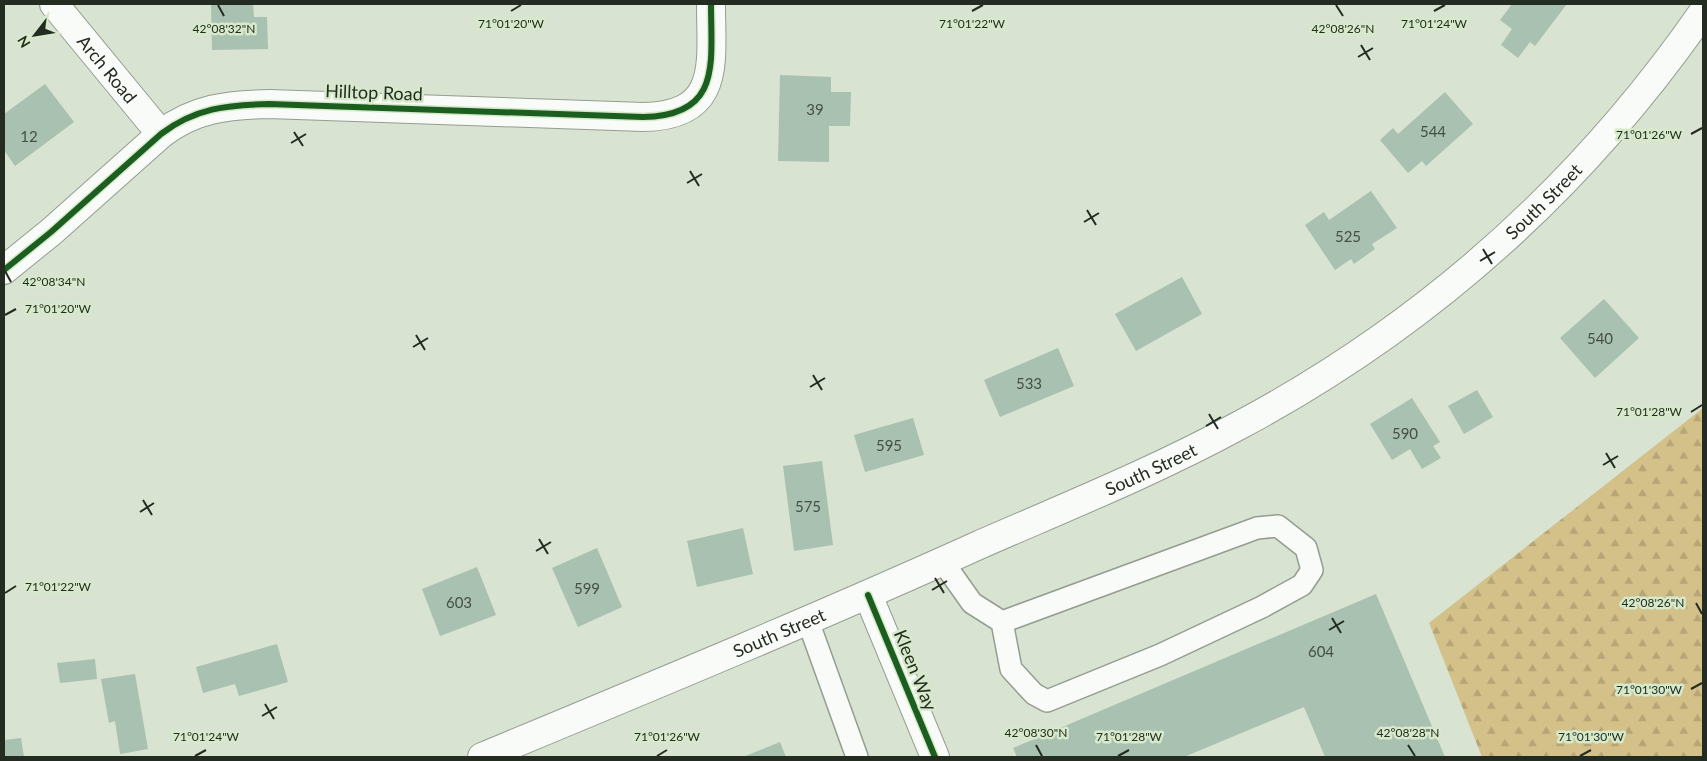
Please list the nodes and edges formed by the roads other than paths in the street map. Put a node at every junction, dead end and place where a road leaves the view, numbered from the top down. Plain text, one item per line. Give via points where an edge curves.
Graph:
1 (54, 4) edge
2 (711, 4) edge
3 (1703, 12) edge
4 (161, 134) junction
5 (4, 270) edge
6 (943, 562) junction
7 (868, 595) junction
8 (808, 621) junction
9 (1002, 622) junction
10 (482, 757) edge
11 (857, 757) edge
12 (935, 757) edge

1 - 4 main road, Arch Road
2 - 4 main road, Hilltop Road via 711,60 706,85 692,104 668,116 244,104 204,110
3 - 6 main road, South Street via 1638,101 1566,181 1484,258 1380,340 1237,427
4 - 5 main road, Hilltop Road
6 - 7 main road, South Street
6 - 9 lane via 972,603
7 - 8 main road, South Street
7 - 12 main road, Kleen Way
8 - 10 main road, South Street
8 - 11 lane
9 - 9 lane via 1257,528 1278,526 1306,548 1312,570 1302,586 1262,607 1160,655 1047,701 1034,694 1012,669

